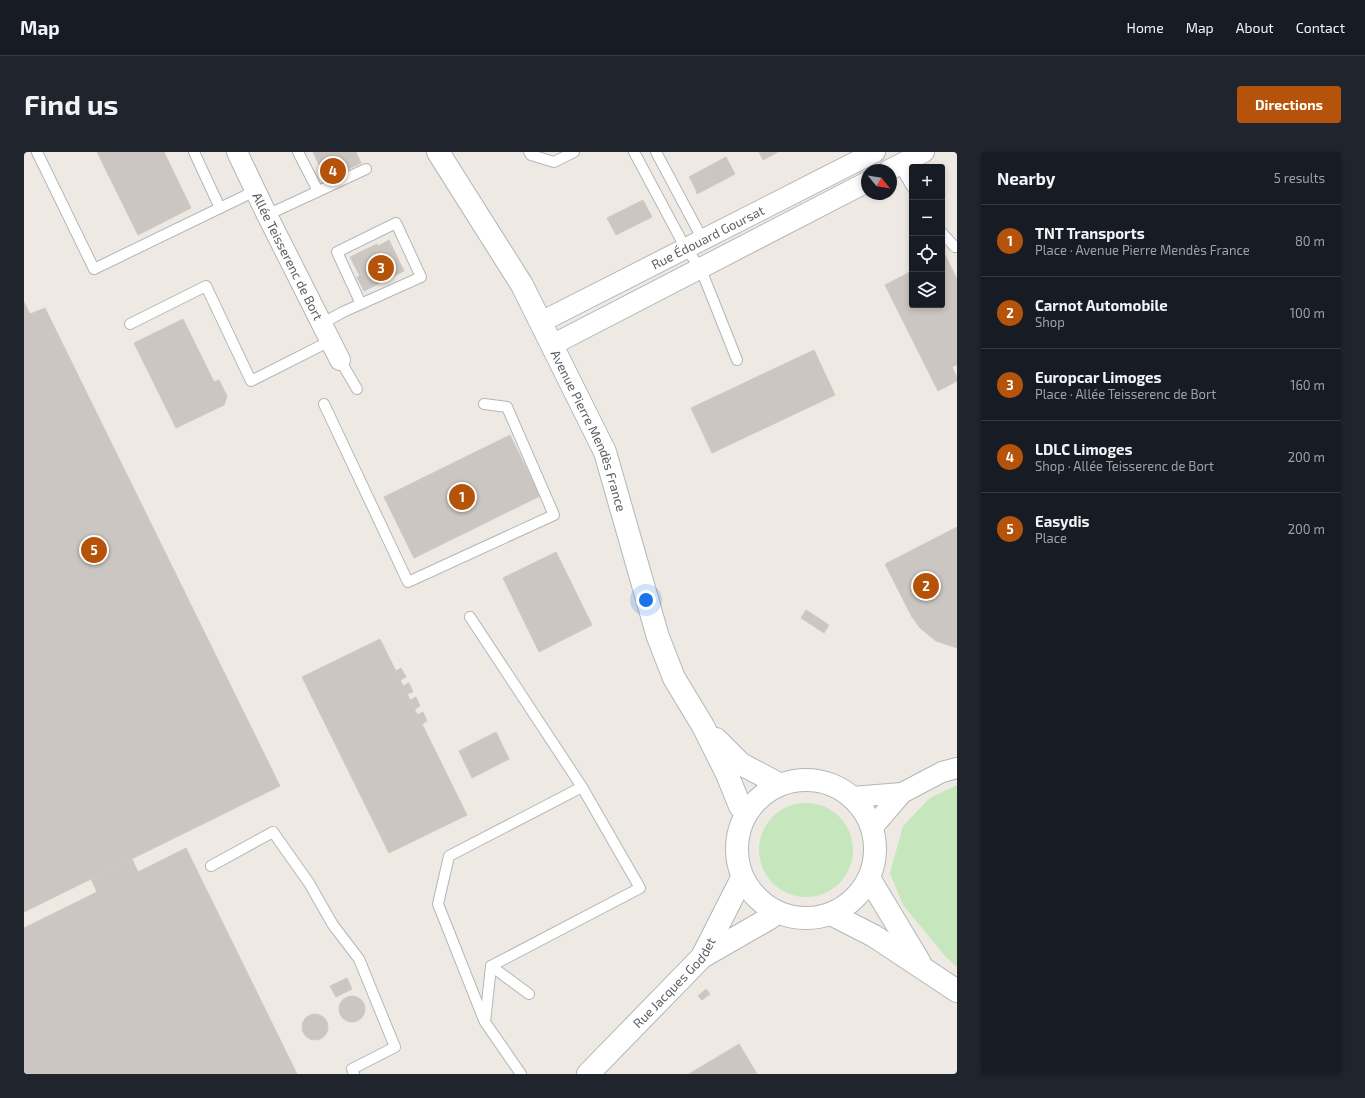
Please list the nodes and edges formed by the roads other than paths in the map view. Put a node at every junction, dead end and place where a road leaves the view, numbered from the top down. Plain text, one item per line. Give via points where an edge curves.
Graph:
1 (37, 152) edge
2 (194, 152) edge
3 (237, 152) edge
4 (298, 152) edge
5 (438, 152) edge
6 (529, 152) edge
7 (574, 152) edge
8 (634, 152) edge
9 (656, 152) edge
10 (875, 152) edge
11 (924, 152) edge
12 (897, 166) edge
13 (366, 169) dead end
14 (897, 171) edge
15 (909, 184) edge
16 (861, 185) edge
17 (255, 191) junction
18 (318, 191) junction
19 (220, 208) junction
20 (267, 215) junction
21 (945, 236) edge
22 (704, 240) junction
23 (957, 246) edge
24 (686, 250) junction
25 (700, 268) junction
26 (361, 304) junction
27 (541, 322) junction
28 (130, 324) dead end
29 (326, 332) junction
30 (552, 345) junction
31 (340, 360) joint
32 (737, 360) dead end
33 (358, 389) dead end
34 (324, 404) dead end
35 (484, 404) dead end
36 (470, 618) dead end
37 (703, 726) junction
38 (957, 768) edge
39 (779, 784) junction
40 (582, 787) junction
41 (902, 793) junction
42 (852, 797) junction
43 (746, 812) junction
44 (872, 828) junction
45 (211, 866) dead end
46 (742, 878) junction
47 (869, 878) junction
48 (776, 912) junction
49 (831, 914) junction
50 (702, 957) junction
51 (491, 966) junction
52 (924, 970) junction
53 (957, 991) edge
54 (529, 994) dead end
55 (485, 1022) junction
56 (354, 1074) edge
57 (521, 1074) edge
58 (588, 1074) edge

1 - 19 lane via 94,269
2 - 19 lane
3 - 17 street, Allée Teisserenc de Bort
4 - 18 lane
5 - 27 main road, Avenue Pierre Mendès France via 522,285
6 - 7 lane via 531,155 554,162
8 - 24 lane
9 - 22 lane
10 - 22 street, Rue Édouard Goursat
11 - 12 street
13 - 18 lane
14 - 15 lane
16 - 25 street, Rue Édouard Goursat
17 - 19 lane
17 - 20 street, Allée Teisserenc de Bort
18 - 20 lane
20 - 29 street, Allée Teisserenc de Bort
21 - 23 lane via 955,247
22 - 24 street, Rue Édouard Goursat
24 - 25 lane
24 - 27 street, Rue Édouard Goursat
25 - 30 street, Rue Édouard Goursat
25 - 32 lane
26 - 26 lane via 421,277 396,223 337,252
26 - 29 lane
27 - 30 main road, Avenue Pierre Mendès France
28 - 29 lane via 206,286 250,381
29 - 31 street, Allée Teisserenc de Bort
30 - 37 main road, Avenue Pierre Mendès France via 605,452 658,637 674,678
31 - 33 lane
34 - 35 lane via 408,582 554,515 507,407
36 - 40 lane
37 - 39 main road, Avenue Pierre Mendès France via 741,764
37 - 43 main road, Avenue Pierre Mendès France via 740,806
38 - 41 street via 942,772
39 - 42 main road via 798,780 818,780 836,786
39 - 43 main road via 761,796
40 - 51 lane via 640,888
40 - 55 lane via 449,856 438,904
41 - 42 street
41 - 44 street
42 - 44 main road
43 - 46 main road via 738,834 736,856
44 - 47 main road via 875,851
45 - 56 lane via 273,832 333,925 359,959 395,1047 352,1069
46 - 48 main road via 762,904
46 - 50 main road, Rue Jacques Goddet
47 - 49 main road via 846,906
47 - 52 main road
48 - 49 main road via 794,918
48 - 50 main road via 770,918
49 - 52 main road via 874,936
50 - 58 main road, Rue Jacques Goddet
51 - 54 lane
51 - 55 lane
52 - 53 main road
55 - 57 lane

